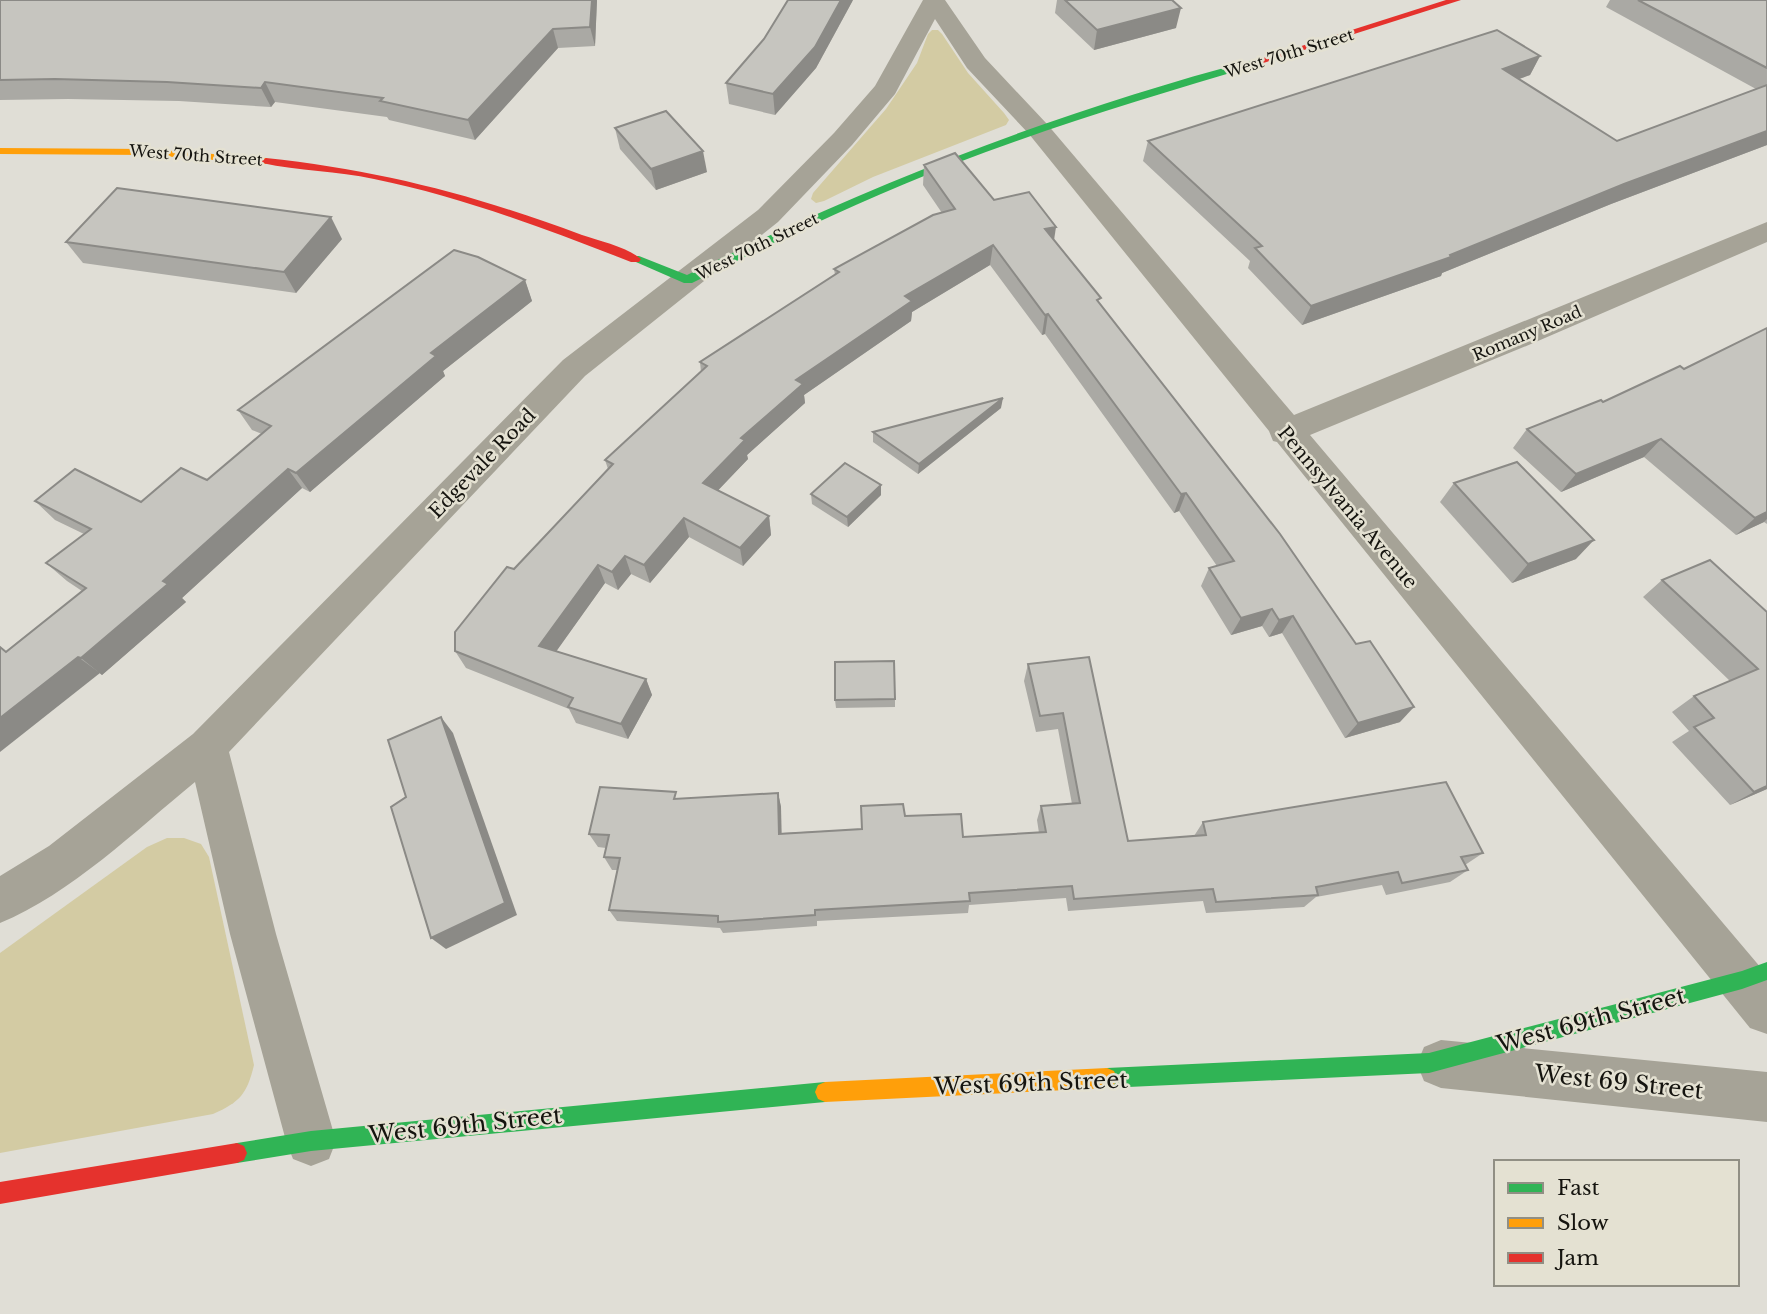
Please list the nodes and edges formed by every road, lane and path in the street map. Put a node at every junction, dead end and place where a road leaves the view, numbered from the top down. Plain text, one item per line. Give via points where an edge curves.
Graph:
1 (934, 0) edge
2 (1456, 0) edge
3 (1038, 129) junction
4 (0, 151) edge
5 (1767, 230) edge
6 (688, 280) junction
7 (1285, 432) junction
8 (207, 747) junction
9 (0, 901) edge
10 (1754, 975) edge
11 (1767, 1011) edge
12 (1429, 1063) junction
13 (1767, 1097) edge
14 (311, 1141) junction
15 (0, 1193) edge

1 - 3 street, Pennsylvania Avenue via 976,63
1 - 6 street, Edgevale Road via 886,89 843,139 768,216
2 - 3 street, West 70th Street
3 - 6 street, West 70th Street via 833,209
3 - 7 street, Pennsylvania Avenue
4 - 6 street, West 70th Street via 138,150 263,160 385,177 485,204
5 - 7 street, Romany Road
6 - 8 street, Edgevale Road via 574,368
7 - 10 street, Pennsylvania Avenue
8 - 9 street, Edgevale Road via 64,861
8 - 14 street
10 - 11 street, Pennsylvania Avenue
10 - 12 street, West 69th Street
12 - 13 street, West 69 Street
12 - 14 street, West 69th Street via 821,1092
14 - 15 street, West 69th Street

